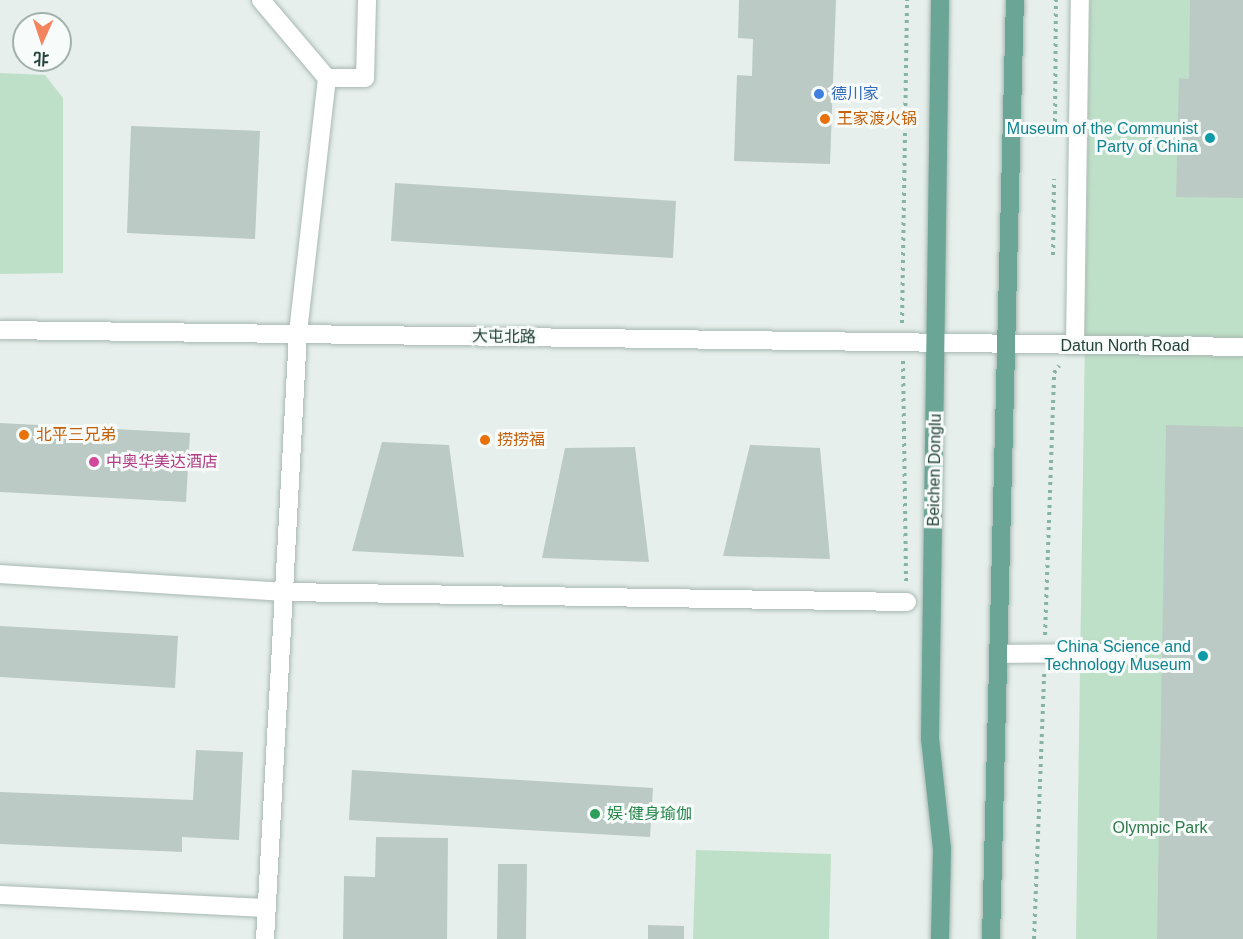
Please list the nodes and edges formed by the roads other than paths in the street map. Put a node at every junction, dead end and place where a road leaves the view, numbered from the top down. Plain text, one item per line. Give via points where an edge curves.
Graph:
1 (261, 0) edge
2 (367, 0) edge
3 (940, 0) edge
4 (1015, 0) edge
5 (1080, 0) edge
6 (327, 78) junction
7 (0, 330) edge
8 (298, 334) junction
9 (938, 343) junction
10 (1075, 345) junction
11 (1008, 346) junction
12 (1243, 347) edge
13 (0, 574) edge
14 (284, 592) junction
15 (907, 602) road end
16 (1122, 653) dead end
17 (1001, 654) junction
18 (0, 895) edge
19 (267, 908) junction
20 (266, 939) edge
21 (940, 939) edge
22 (991, 939) edge

1 - 6 street
2 - 6 street via 365,78
3 - 9 main road, Beichen Donglu
4 - 11 main road
5 - 10 street
6 - 8 street
7 - 8 street, 大屯北路
8 - 9 street, 大屯北路
8 - 14 street
9 - 11 street, 大屯北路
9 - 21 main road, Beichen Donglu via 930,739 942,849
10 - 11 street, Datun North Road
10 - 12 street, Datun North Road
11 - 17 main road
13 - 14 street
14 - 15 street
14 - 19 street
16 - 17 street
17 - 22 main road
18 - 19 street
19 - 20 street

